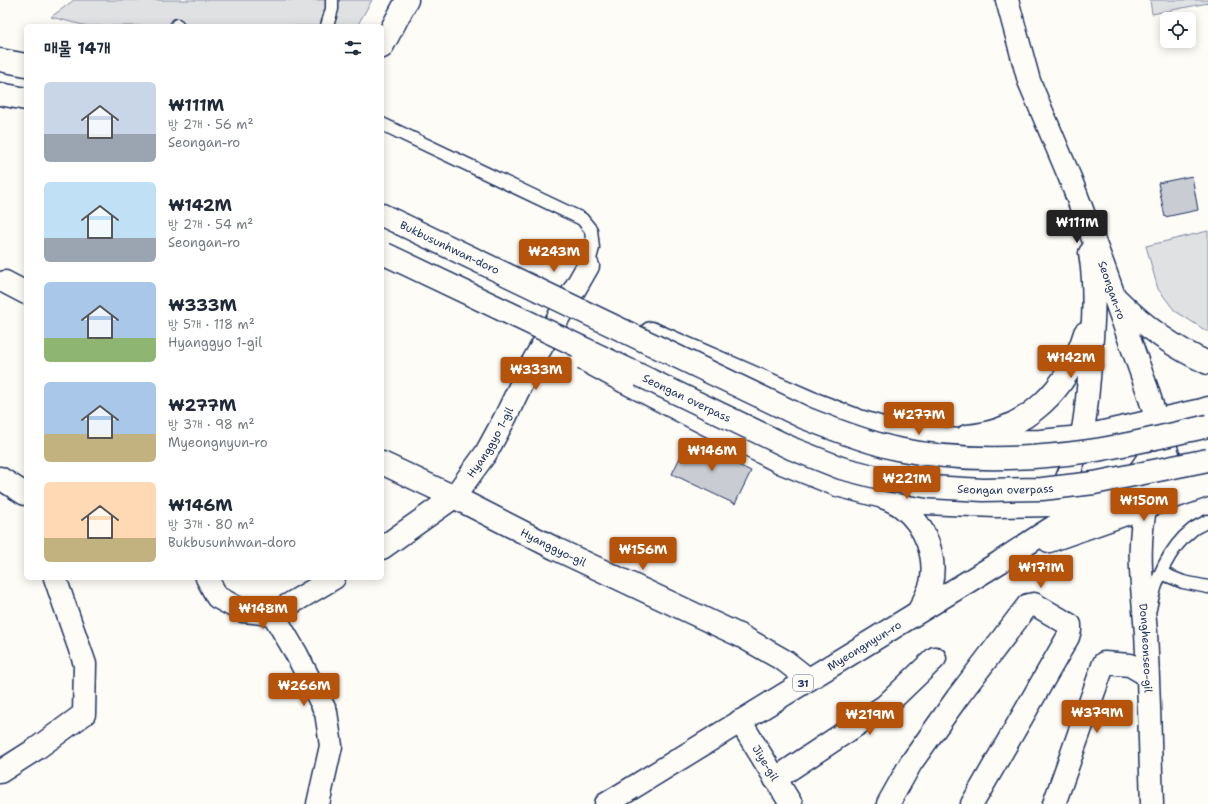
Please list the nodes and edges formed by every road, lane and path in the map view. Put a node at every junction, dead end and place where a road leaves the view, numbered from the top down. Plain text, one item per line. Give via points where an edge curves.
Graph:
1 (332, 0) edge
2 (407, 0) edge
3 (1006, 0) edge
4 (328, 24) edge
5 (384, 43) edge
6 (0, 60) edge
7 (24, 64) edge
8 (0, 94) edge
9 (24, 100) edge
10 (384, 125) edge
11 (384, 211) edge
12 (391, 220) edge
13 (384, 253) edge
14 (588, 266) joint
15 (5, 282) dead end
16 (24, 292) edge
17 (1104, 295) junction
18 (649, 337) junction
19 (1208, 363) edge
20 (628, 377) junction
21 (1205, 415) edge
22 (1160, 429) junction
23 (1081, 437) junction
24 (935, 438) junction
25 (1208, 460) edge
26 (384, 464) edge
27 (0, 478) edge
28 (1208, 480) edge
29 (1208, 484) edge
30 (24, 494) edge
31 (454, 497) junction
32 (884, 497) junction
33 (1055, 505) junction
34 (1109, 510) junction
35 (1145, 510) junction
36 (1208, 521) edge
37 (1032, 540) junction
38 (384, 547) edge
39 (1000, 562) junction
40 (1161, 573) junction
41 (56, 580) edge
42 (208, 580) edge
43 (331, 580) edge
44 (1208, 587) edge
45 (918, 612) junction
46 (272, 614) junction
47 (1146, 634) junction
48 (935, 658) dead end
49 (1147, 675) junction
50 (808, 679) junction
51 (740, 721) junction
52 (0, 772) edge
53 (775, 779) junction
54 (318, 804) edge
55 (606, 804) edge
56 (790, 804) edge
57 (888, 804) edge
58 (972, 804) edge
59 (1054, 804) edge
60 (1152, 804) edge

1 - 4 lane
2 - 5 street
3 - 17 street, Seongan-ro via 1029,81 1084,214
6 - 7 street
8 - 9 street
10 - 14 lane via 582,219 591,230 593,248
11 - 12 street, Bukbusunhwan-doro
12 - 18 street, Bukbusunhwan-doro, bridge
13 - 20 street, bridge
14 - 31 street, Hyanggyo 1-gil via 527,372 486,453
15 - 16 street
17 - 19 street via 1170,344
17 - 22 street, Seongan-ro
17 - 23 street via 1092,338
17 - 24 street via 1088,323 1073,365 1062,382 1034,411 1017,422 995,431 970,436
18 - 21 street, bridge via 805,418 896,449 934,455 984,458 1039,457 1090,451
18 - 24 street via 859,421 899,433
20 - 25 street, Seongan overpass, bridge via 841,468 909,484 983,490 1042,489 1094,483
20 - 32 street via 782,463 837,485
21 - 22 street via 1184,418
22 - 23 street
22 - 28 street via 1169,458 1180,469 1195,478
22 - 34 street via 1137,473
22 - 35 street, Seongan-ro via 1160,465
23 - 24 street via 984,442
23 - 33 street via 1072,469
26 - 31 street, Hyanggyo-gil
27 - 30 street
29 - 35 street
31 - 38 street, Hyanggyo 1-gil
31 - 50 street, Hyanggyo-gil via 556,549 741,636 785,661
32 - 33 street via 925,503
32 - 45 street via 901,506 914,518 922,529 928,546 932,569 931,584
33 - 34 street
33 - 37 street
34 - 35 street
34 - 35 lane via 1134,521
34 - 37 street via 1073,516
34 - 39 street
35 - 47 street, Dongheonseo-gil via 1141,586
36 - 40 lane via 1192,530 1180,542
37 - 39 street
39 - 45 street, Myeongnyun-ro / 31
40 - 44 lane via 1183,582
40 - 47 lane via 1151,600
41 - 52 street via 85,664 84,714
42 - 46 street via 217,597 242,611
43 - 46 street
45 - 50 street, Myeongnyun-ro / 31
46 - 54 street via 296,652 326,712 331,746
47 - 49 street, Dongheonseo-gil
48 - 53 street via 885,706
49 - 59 street via 1130,665 1104,663
49 - 60 street, Dongheonseo-gil
50 - 51 street, Myeongnyun-ro / 31
51 - 53 street, Jiye-gil
51 - 55 street, Myeongnyun-ro / 31
53 - 56 street, Jiye-gil
57 - 58 street via 911,763 957,698 1028,605 1034,604 1070,625 1068,637

